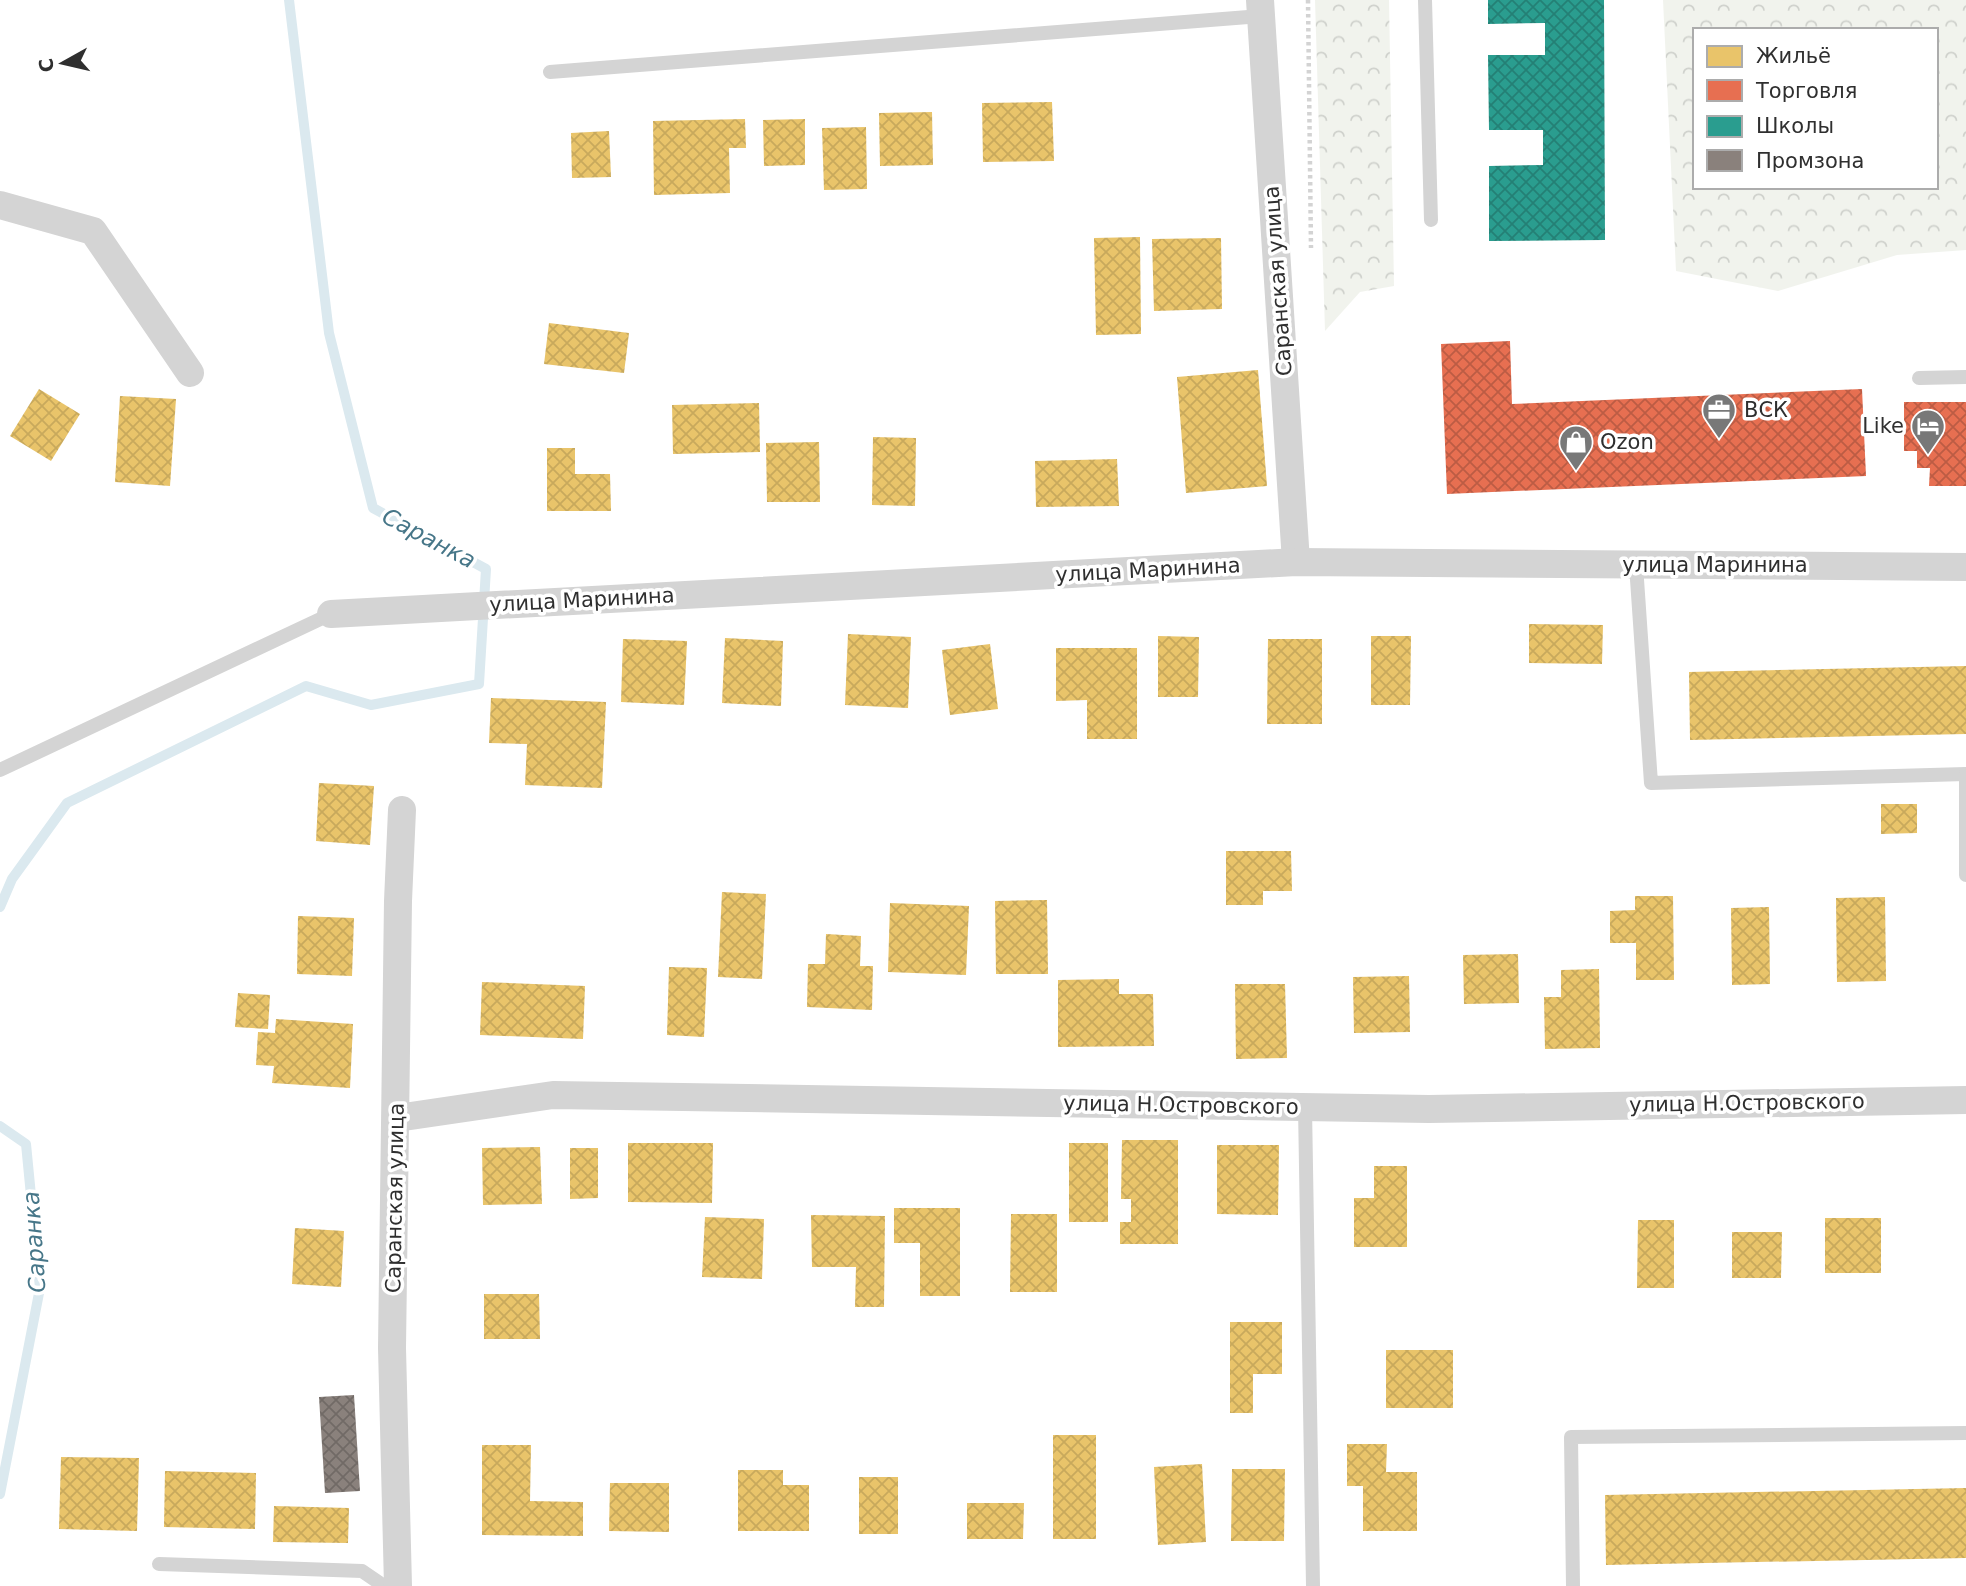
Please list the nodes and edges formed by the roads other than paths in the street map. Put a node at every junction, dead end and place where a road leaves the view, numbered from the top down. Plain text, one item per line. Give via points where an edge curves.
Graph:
1 (1425, 0) edge
2 (1260, 8) edge
3 (550, 72) dead end
4 (0, 205) edge
5 (1431, 220) dead end
6 (190, 373) dead end
7 (1966, 377) edge
8 (1919, 378) dead end
9 (1296, 562) junction
10 (1636, 565) junction
11 (1966, 567) edge
12 (331, 614) joint
13 (0, 770) edge
14 (1966, 774) edge
15 (402, 810) dead end
16 (1966, 875) edge
17 (1966, 1100) edge
18 (1305, 1107) junction
19 (397, 1118) junction
20 (1966, 1433) edge
21 (159, 1564) dead end
22 (384, 1586) edge
23 (398, 1586) edge
24 (1313, 1586) edge
25 (1573, 1586) edge

1 - 5 lane
2 - 3 lane
2 - 9 street, Саранская улица
4 - 6 street via 93,231
7 - 8 lane
9 - 10 street, улица Маринина
9 - 12 street, улица Маринина
10 - 11 street, улица Маринина
10 - 14 lane via 1651,783
12 - 13 lane
14 - 16 lane
15 - 19 street, Саранская улица
17 - 18 street, улица Н.Островского
18 - 19 street, улица Н.Островского via 553,1095
18 - 24 lane
19 - 23 street, Саранская улица via 392,1348
20 - 25 lane via 1571,1437
21 - 22 lane via 362,1571

